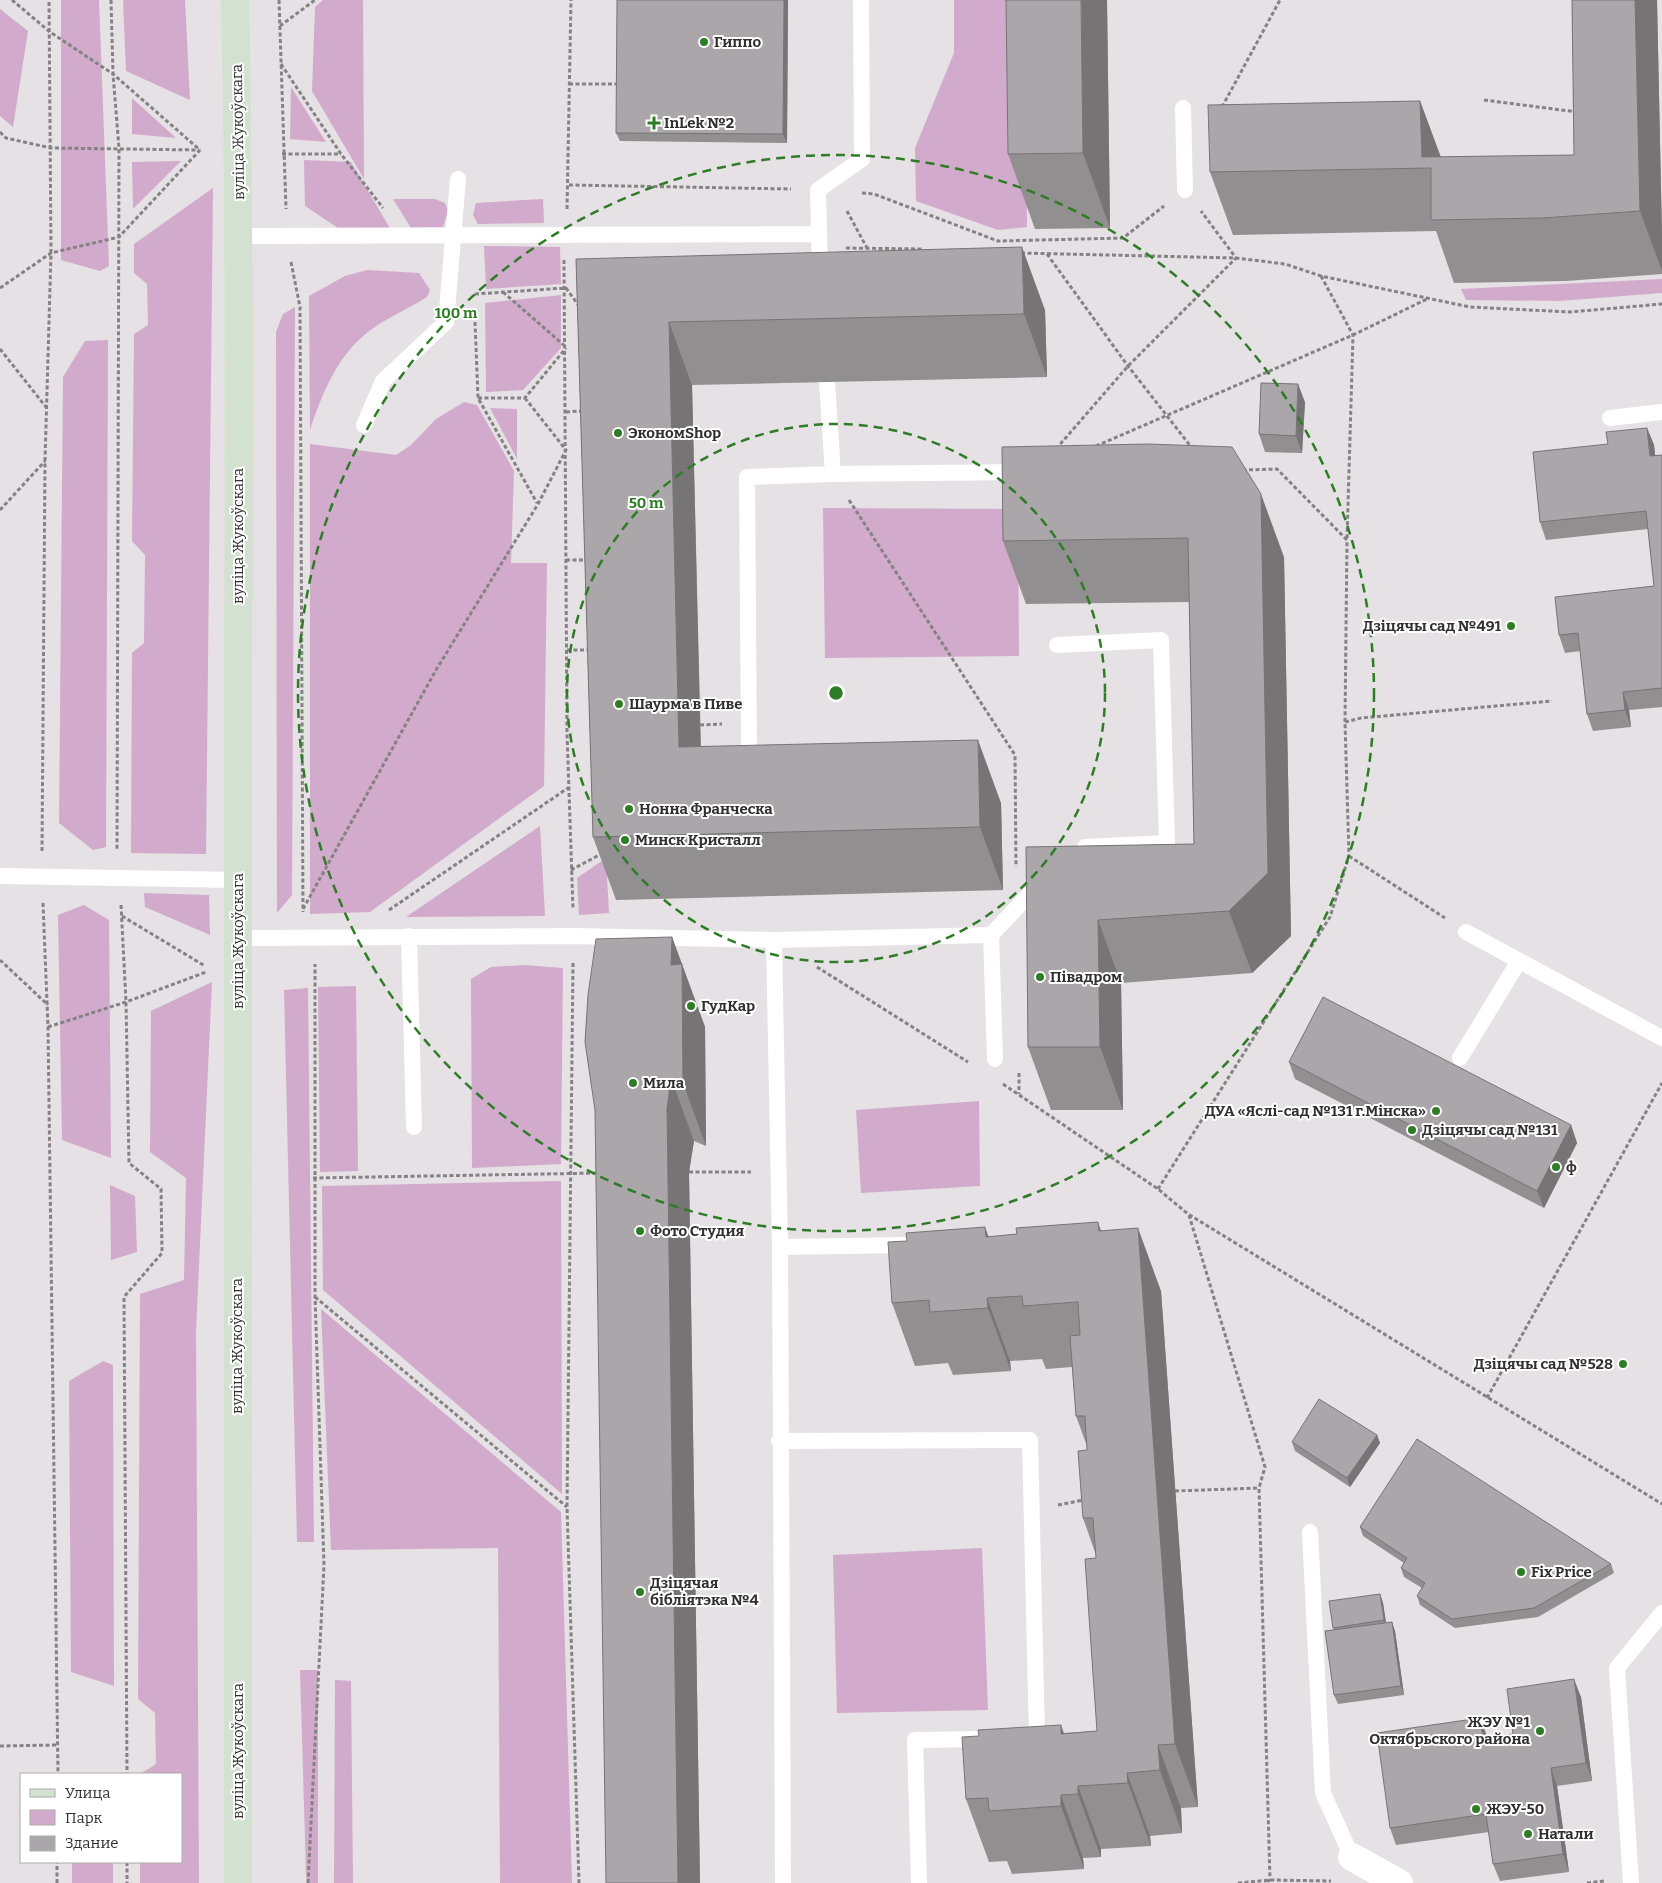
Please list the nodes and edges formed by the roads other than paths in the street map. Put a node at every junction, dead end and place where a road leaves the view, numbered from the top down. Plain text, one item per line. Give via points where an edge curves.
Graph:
1 (235, 0) edge
2 (861, 0) edge
3 (1183, 108) dead end
4 (458, 179) dead end
5 (1185, 190) road end
6 (818, 234) junction
7 (239, 236) junction
8 (454, 236) junction
9 (821, 286) edge
10 (827, 382) dead end
11 (1662, 412) edge
12 (1610, 418) dead end
13 (364, 425) dead end
14 (1035, 472) edge
15 (832, 474) junction
16 (1056, 645) dead end
17 (778, 754) edge
18 (1068, 854) edge
19 (1049, 874) edge
20 (0, 876) edge
21 (238, 880) junction
22 (1466, 932) road end
23 (991, 935) junction
24 (409, 936) junction
25 (238, 938) junction
26 (774, 940) junction
27 (1519, 961) junction
28 (1662, 1038) edge
29 (1460, 1058) dead end
30 (995, 1059) dead end
31 (414, 1127) dead end
32 (928, 1244) edge
33 (780, 1247) junction
34 (779, 1442) junction
35 (1310, 1532) dead end
36 (1662, 1613) edge
37 (1352, 1857) joint
38 (238, 1883) edge
39 (783, 1883) edge
40 (919, 1883) edge
41 (1399, 1883) edge
42 (1631, 1883) edge

1 - 7 main road, вуліца Жукоўскага
2 - 6 lane via 862,159 818,190
3 - 5 lane
4 - 8 lane
6 - 8 lane
6 - 9 lane
7 - 8 lane
7 - 21 main road, вуліца Жукоўскага
8 - 13 lane via 446,322 383,381
10 - 15 lane
11 - 12 lane
14 - 15 lane
15 - 17 lane via 747,477 750,755
16 - 18 lane via 1161,640 1167,843 1074,847
19 - 23 lane
20 - 21 lane
21 - 25 main road, вуліца Жукоўскага
22 - 27 lane
23 - 26 lane
23 - 30 lane
24 - 25 lane
24 - 26 lane
24 - 31 lane
25 - 38 main road, вуліца Жукоўскага
26 - 33 lane
27 - 28 lane
27 - 29 lane
32 - 33 lane
33 - 34 lane
34 - 39 lane
34 - 40 lane via 1030,1440 1037,1738 915,1740
35 - 37 lane via 1323,1793
36 - 42 lane via 1617,1668
37 - 41 street

